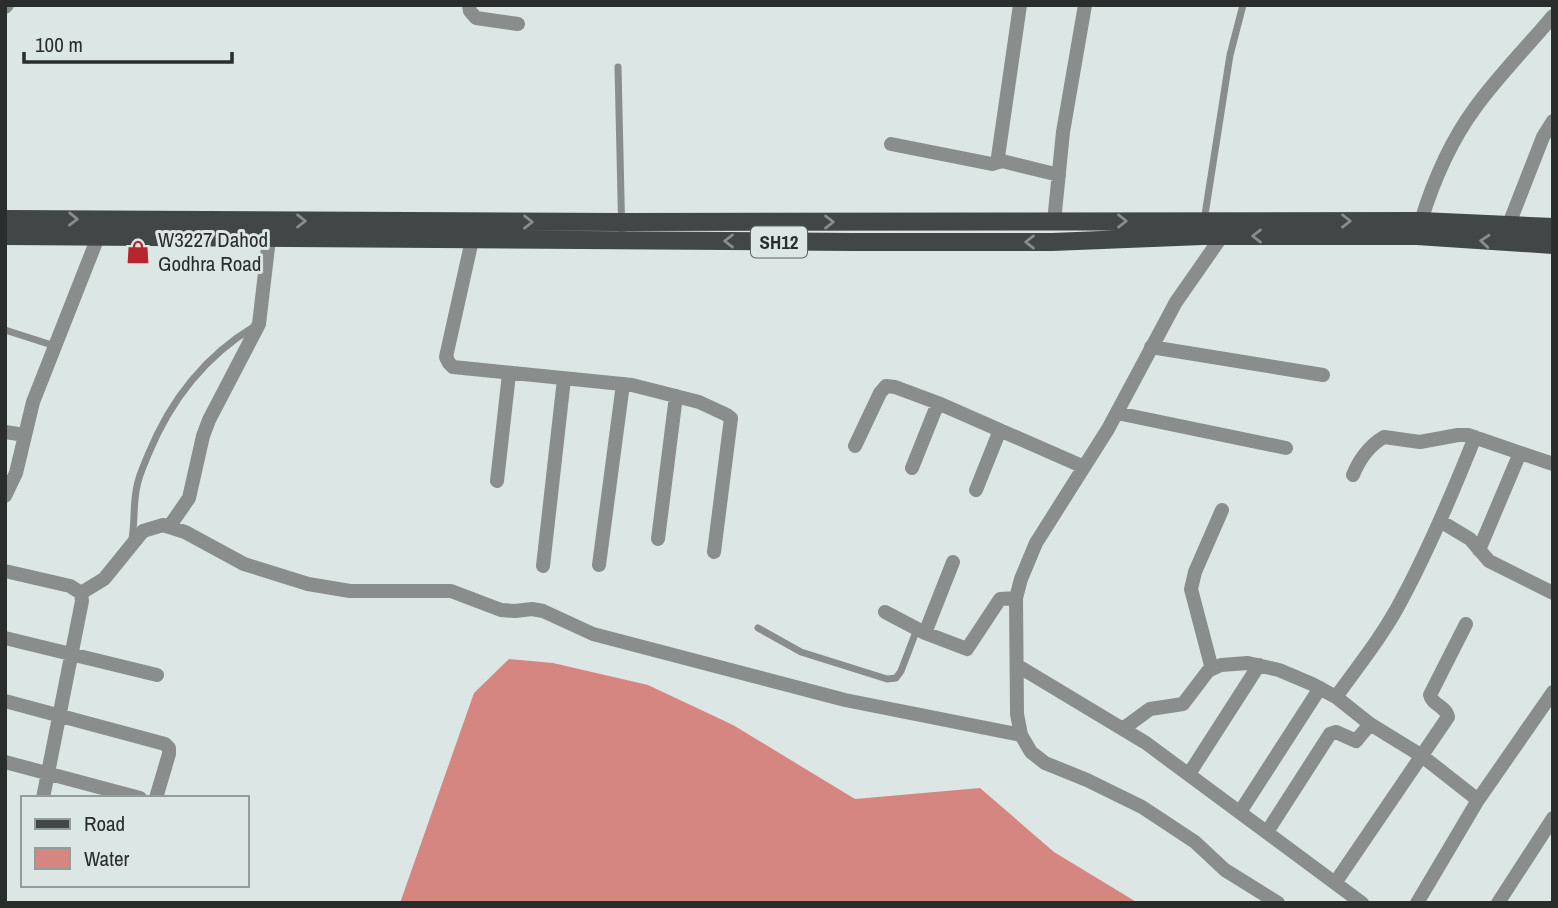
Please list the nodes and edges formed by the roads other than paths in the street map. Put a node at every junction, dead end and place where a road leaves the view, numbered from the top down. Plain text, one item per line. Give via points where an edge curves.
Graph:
1 (469, 5) edge
2 (1020, 5) edge
3 (1086, 5) edge
4 (1243, 5) edge
5 (1553, 16) edge
6 (518, 24) dead end
7 (618, 67) dead end
8 (1553, 121) edge
9 (891, 144) dead end
10 (1002, 161) junction
11 (1059, 175) junction
12 (5, 219) edge
13 (1204, 221) junction
14 (1421, 221) junction
15 (622, 222) junction
16 (1054, 222) junction
17 (1509, 224) junction
18 (1553, 227) edge
19 (5, 236) edge
20 (1222, 236) junction
21 (97, 237) junction
22 (268, 239) junction
23 (472, 240) junction
24 (622, 241) junction
25 (1553, 245) edge
26 (259, 324) junction
27 (5, 330) edge
28 (55, 346) junction
29 (1151, 347) junction
30 (509, 373) junction
31 (1323, 375) dead end
32 (564, 379) junction
33 (623, 384) junction
34 (676, 396) junction
35 (938, 403) junction
36 (1117, 413) junction
37 (1000, 430) junction
38 (5, 432) edge
39 (25, 435) junction
40 (1475, 437) junction
41 (855, 446) dead end
42 (1286, 449) dead end
43 (1520, 453) junction
44 (1553, 464) edge
45 (1084, 467) junction
46 (912, 468) dead end
47 (1353, 475) dead end
48 (497, 481) dead end
49 (976, 490) dead end
50 (5, 496) edge
51 (1222, 510) dead end
52 (1440, 521) junction
53 (169, 527) junction
54 (657, 539) dead end
55 (132, 543) junction
56 (1479, 550) junction
57 (714, 552) dead end
58 (953, 562) dead end
59 (599, 565) dead end
60 (543, 566) dead end
61 (5, 571) edge
62 (81, 593) junction
63 (1553, 593) edge
64 (1016, 598) junction
65 (885, 612) dead end
66 (1466, 624) dead end
67 (758, 628) dead end
68 (921, 631) junction
69 (5, 638) edge
70 (71, 656) junction
71 (1259, 665) junction
72 (1018, 666) junction
73 (1212, 669) junction
74 (157, 675) dead end
75 (1320, 688) junction
76 (1553, 692) edge
77 (1336, 697) junction
78 (5, 701) edge
79 (58, 714) junction
80 (1370, 724) junction
81 (1124, 728) junction
82 (1021, 735) junction
83 (1422, 756) junction
84 (5, 762) edge
85 (48, 774) junction
86 (1189, 774) junction
87 (43, 796) edge
88 (132, 796) edge
89 (157, 796) edge
90 (1478, 800) junction
91 (1240, 812) junction
92 (1553, 818) edge
93 (1267, 832) junction
94 (1335, 883) junction
95 (1278, 903) edge
96 (1362, 903) edge
97 (1417, 903) edge
98 (1498, 903) edge

1 - 6 street via 476,18
2 - 10 street via 998,149
3 - 11 street
4 - 13 lane via 1230,55
5 - 14 street via 1475,109 1449,151
7 - 15 lane
8 - 17 street
9 - 10 street via 992,164
10 - 11 street
11 - 16 street
12 -> 15 main road
13 -> 14 main road
16 -> 13 main road
14 - 17 main road
15 -> 16 main road
15 - 24 lane
17 - 18 main road
19 - 21 main road, SH12
20 -> 24 main road, SH12 via 1052,242
25 -> 20 main road, SH12 via 1417,236
20 - 29 street via 1175,302
21 - 22 main road, SH12
21 - 28 street
22 - 23 main road, SH12
22 - 26 street
23 - 24 main road, SH12
23 - 30 street via 446,357 453,367
26 - 53 street via 209,420 189,498
26 - 55 lane via 198,372 165,416 137,483
27 - 28 lane
28 - 39 street
29 - 31 street
29 - 36 street
30 - 32 street
30 - 48 street
32 - 33 street
32 - 60 street
33 - 34 street
33 - 59 street
34 - 54 street
34 - 57 street via 730,418
35 - 37 street
35 - 41 street via 886,386
35 - 46 street
36 - 42 street
36 - 45 street
37 - 45 street
37 - 49 street
38 - 39 street
39 - 50 street
40 - 43 street
40 - 47 street via 1458,435 1420,442 1384,437 1373,444
40 - 52 street
43 - 44 street
43 - 56 street
45 - 64 street via 1036,543
51 - 73 street via 1191,589
52 - 56 street
52 - 77 street via 1389,622
53 - 55 street via 154,526
53 - 82 street via 244,564 308,584 350,591 451,591 501,610 532,608 593,634 845,700
55 - 62 street via 104,579
56 - 63 street via 1496,566
58 - 68 street
61 - 62 street via 70,586
62 - 70 street
64 - 68 street via 1000,599 967,649
64 - 72 street
65 - 68 street
66 - 83 street via 1430,695 1448,717
67 - 68 lane via 801,652 887,679 896,678 901,671
69 - 70 street
70 - 74 street
70 - 79 street
71 - 73 street
71 - 75 street
71 - 86 street
72 - 81 street
72 - 82 street
73 - 81 street via 1183,704 1150,709
75 - 77 street
75 - 91 street
76 - 90 street
77 - 80 street
78 - 79 street
79 - 85 street
79 - 89 street via 165,744 169,754
80 - 83 street
80 - 93 street via 1356,741 1330,734
81 - 86 street
82 - 95 street via 1045,763 1142,807 1195,842 1225,870
83 - 90 street
83 - 94 street
84 - 85 street
85 - 87 street
85 - 88 street
86 - 91 street
90 - 97 street
91 - 93 street
92 - 98 street
93 - 94 street
94 - 96 street

